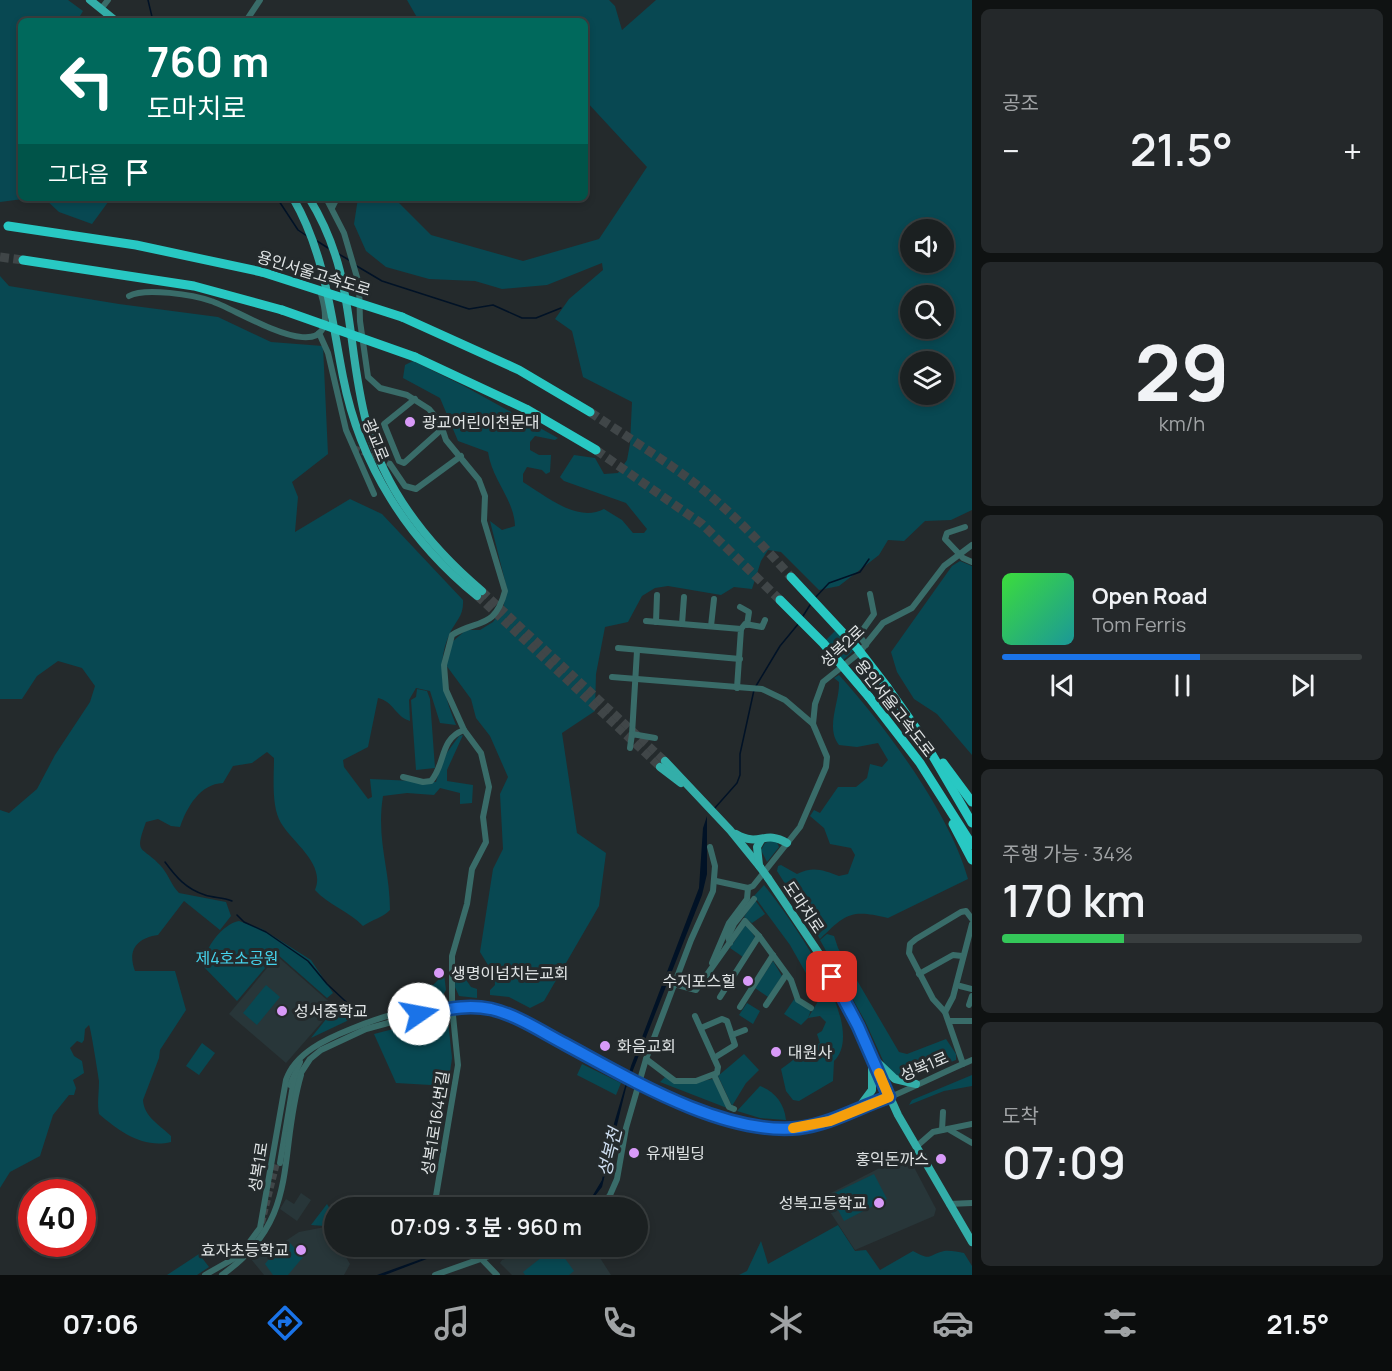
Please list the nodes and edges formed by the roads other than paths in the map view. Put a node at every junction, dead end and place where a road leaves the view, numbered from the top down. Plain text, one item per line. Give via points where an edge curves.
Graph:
1 (90, 0) edge
2 (108, 0) edge
3 (260, 0) edge
4 (100, 9) junction
5 (112, 18) edge
6 (248, 18) edge
7 (295, 201) edge
8 (311, 201) edge
9 (328, 201) edge
10 (336, 201) edge
11 (332, 208) junction
12 (8, 226) dead end
13 (22, 260) tunnel mouth
14 (321, 294) dead end
15 (129, 296) dead end
16 (319, 333) junction
17 (415, 399) junction
18 (591, 411) tunnel mouth
19 (442, 429) junction
20 (596, 450) tunnel mouth
21 (461, 456) junction
22 (390, 464) tunnel mouth
23 (374, 494) dead end
24 (965, 526) dead end
25 (972, 545) edge
26 (959, 554) junction
27 (972, 562) edge
28 (791, 577) tunnel mouth
29 (870, 594) dead end
30 (657, 595) dead end
31 (684, 597) dead end
32 (714, 599) dead end
33 (780, 600) tunnel mouth
34 (740, 607) dead end
35 (765, 620) dead end
36 (646, 621) dead end
37 (656, 622) junction
38 (682, 624) junction
39 (711, 626) junction
40 (744, 627) junction
41 (866, 645) junction
42 (618, 648) dead end
43 (637, 651) junction
44 (740, 659) junction
45 (612, 677) dead end
46 (634, 680) junction
47 (737, 688) junction
48 (813, 724) junction
49 (464, 730) junction
50 (632, 734) junction
51 (920, 734) junction
52 (655, 738) dead end
53 (902, 740) junction
54 (630, 748) dead end
55 (663, 764) tunnel mouth
56 (403, 777) dead end
57 (972, 802) edge
58 (972, 823) edge
59 (730, 830) junction
60 (761, 840) junction
61 (787, 843) junction
62 (972, 845) edge
63 (710, 847) dead end
64 (972, 860) edge
65 (760, 867) junction
66 (716, 881) junction
67 (748, 888) junction
68 (754, 899) dead end
69 (742, 919) junction
70 (972, 919) edge
71 (972, 924) edge
72 (759, 936) junction
73 (774, 955) junction
74 (962, 956) junction
75 (919, 974) junction
76 (786, 975) junction
77 (674, 984) junction
78 (702, 984) junction
79 (960, 986) dead end
80 (972, 989) edge
81 (972, 996) edge
82 (720, 997) dead end
83 (766, 1005) dead end
84 (969, 1005) dead end
85 (452, 1006) junction
86 (740, 1007) dead end
87 (811, 1008) dead end
88 (945, 1012) junction
89 (695, 1016) dead end
90 (949, 1021) junction
91 (972, 1021) edge
92 (701, 1028) junction
93 (745, 1029) dead end
94 (732, 1035) junction
95 (313, 1049) junction
96 (871, 1055) junction
97 (714, 1058) junction
98 (646, 1059) junction
99 (972, 1060) edge
100 (306, 1064) junction
101 (963, 1064) junction
102 (714, 1075) junction
103 (635, 1081) junction
104 (916, 1083) junction
105 (292, 1085) junction
106 (889, 1097) junction
107 (734, 1109) dead end
108 (857, 1110) junction
109 (943, 1112) dead end
110 (972, 1124) edge
111 (945, 1130) junction
112 (972, 1143) edge
113 (917, 1146) junction
114 (279, 1163) tunnel mouth
115 (270, 1173) junction
116 (284, 1173) junction
117 (436, 1197) edge
118 (608, 1197) edge
119 (972, 1203) edge
120 (949, 1204) junction
121 (265, 1205) junction
122 (278, 1207) junction
123 (972, 1242) edge
124 (487, 1257) edge
125 (481, 1259) junction
126 (206, 1275) edge
127 (222, 1275) edge
128 (435, 1275) edge
129 (497, 1275) edge

1 - 4 main road
2 - 4 street
3 - 6 street
4 - 5 main road
7 - 8 main road, 광교로 via 320,260 349,406 372,467 421,541 480,594 416,524 382,465 365,413 339,262
9 - 11 street
10 - 11 street
11 - 17 street via 357,274 368,377 380,388
12 - 18 highway, 용인서울고속도로, bridge via 136,245 262,272 402,316 501,361
13 - 20 highway, bridge via 194,286 282,310 415,357 526,410
14 - 16 street via 326,315
15 - 16 street via 149,292 192,295 224,305 292,337
16 - 23 street via 328,353 346,430
17 - 19 street via 429,409
17 - 19 street via 384,424 399,462 404,463
19 - 21 street via 446,440
21 - 22 street via 416,489 405,486
21 - 49 street, 성복1로164번길 via 483,488 484,521 505,591 502,602 484,624 452,635 447,650 449,701
24 - 26 street via 945,535 946,543
25 - 26 street, 성복2로
26 - 27 street
26 - 41 street, 성복2로 via 944,566 916,603 883,623
28 - 51 highway, 용인서울고속도로, bridge via 839,628
29 - 41 street via 874,614 859,635
30 - 37 street
31 - 38 street
32 - 39 street
33 - 53 highway, 용인서울고속도로, bridge via 823,643
34 - 40 street via 749,612
35 - 40 street via 762,627
36 - 37 street
37 - 38 street
38 - 39 street
39 - 40 street
40 - 44 street
41 - 48 street, 성복2로 via 823,682
42 - 43 street
43 - 44 street
43 - 46 street
44 - 47 street
45 - 46 street
46 - 47 street
46 - 50 street
47 - 48 street via 762,689 785,700
48 - 61 street via 827,757 826,767 800,826
49 - 56 street via 447,743 431,781
49 - 85 street, 성복1로164번길 via 481,753 489,787 483,817 486,842 472,869 452,956
50 - 52 street
50 - 54 street
51 - 57 highway
51 - 58 highway, 용인서울고속도로
53 - 62 highway, 용인서울고속도로
53 - 64 highway
55 - 59 main road, 도마치로
59 - 60 main road via 750,841
59 - 65 main road, 도마치로
60 - 61 main road via 775,837
60 - 65 main road via 757,847
61 - 67 street via 756,884
63 - 66 street
65 - 96 main road, 도마치로, bridge via 808,935
66 - 67 street
66 - 77 street
67 - 78 street via 747,898 729,923
68 - 69 street
69 - 72 street
69 - 78 street
70 - 75 street via 966,911 961,912 910,944 909,953
71 - 74 street
72 - 73 street
72 - 82 street
73 - 76 street
73 - 86 street
74 - 75 street via 953,955
74 - 88 street
75 - 88 street
76 - 83 street
76 - 87 street via 798,1000
77 - 78 street via 693,991
77 - 98 street
79 - 80 street
81 - 84 street
85 - 95 street, 성복1로 via 387,1015
85 - 100 street, 성복1로 via 366,1029 321,1050
85 - 103 street, 성복1로 via 507,1014
85 - 117 street, 성복1로164번길 via 458,1065
88 - 90 street
89 - 92 street
90 - 91 street
90 - 101 street
92 - 94 street via 724,1019
92 - 97 street
93 - 94 street
94 - 97 street via 735,1045
95 - 105 street, 성복1로 via 300,1063
95 - 115 street, 성복1로 via 304,1053 288,1074
96 - 104 main road via 894,1079
96 - 106 main road, 도마치로
96 - 108 main road via 872,1090
97 - 102 street via 718,1067
98 - 102 street via 675,1081 696,1082
98 - 103 street
99 - 101 street, 성복1로
100 - 105 street, 성복1로
100 - 116 street, 성복1로
101 - 104 street, 성복1로
102 - 107 street via 729,1107
103 - 108 street, 성복1로 via 753,1127 814,1126
103 - 118 street via 616,1179
104 - 106 street, 성복1로
105 - 114 street
106 - 108 street, 성복1로
106 - 113 main road, 도마치로
109 - 111 street
110 - 111 street
111 - 112 street
111 - 113 street via 928,1135
113 - 120 main road, 도마치로
115 - 116 street
115 - 121 street, 성복1로
116 - 122 street, 성복1로
119 - 120 street
120 - 123 main road, 도마치로
121 - 122 street via 273,1201
121 - 126 street, 성복1로 via 260,1228 247,1249
122 - 127 street, 성복1로 via 249,1253
124 - 125 street
125 - 128 street
125 - 129 street

